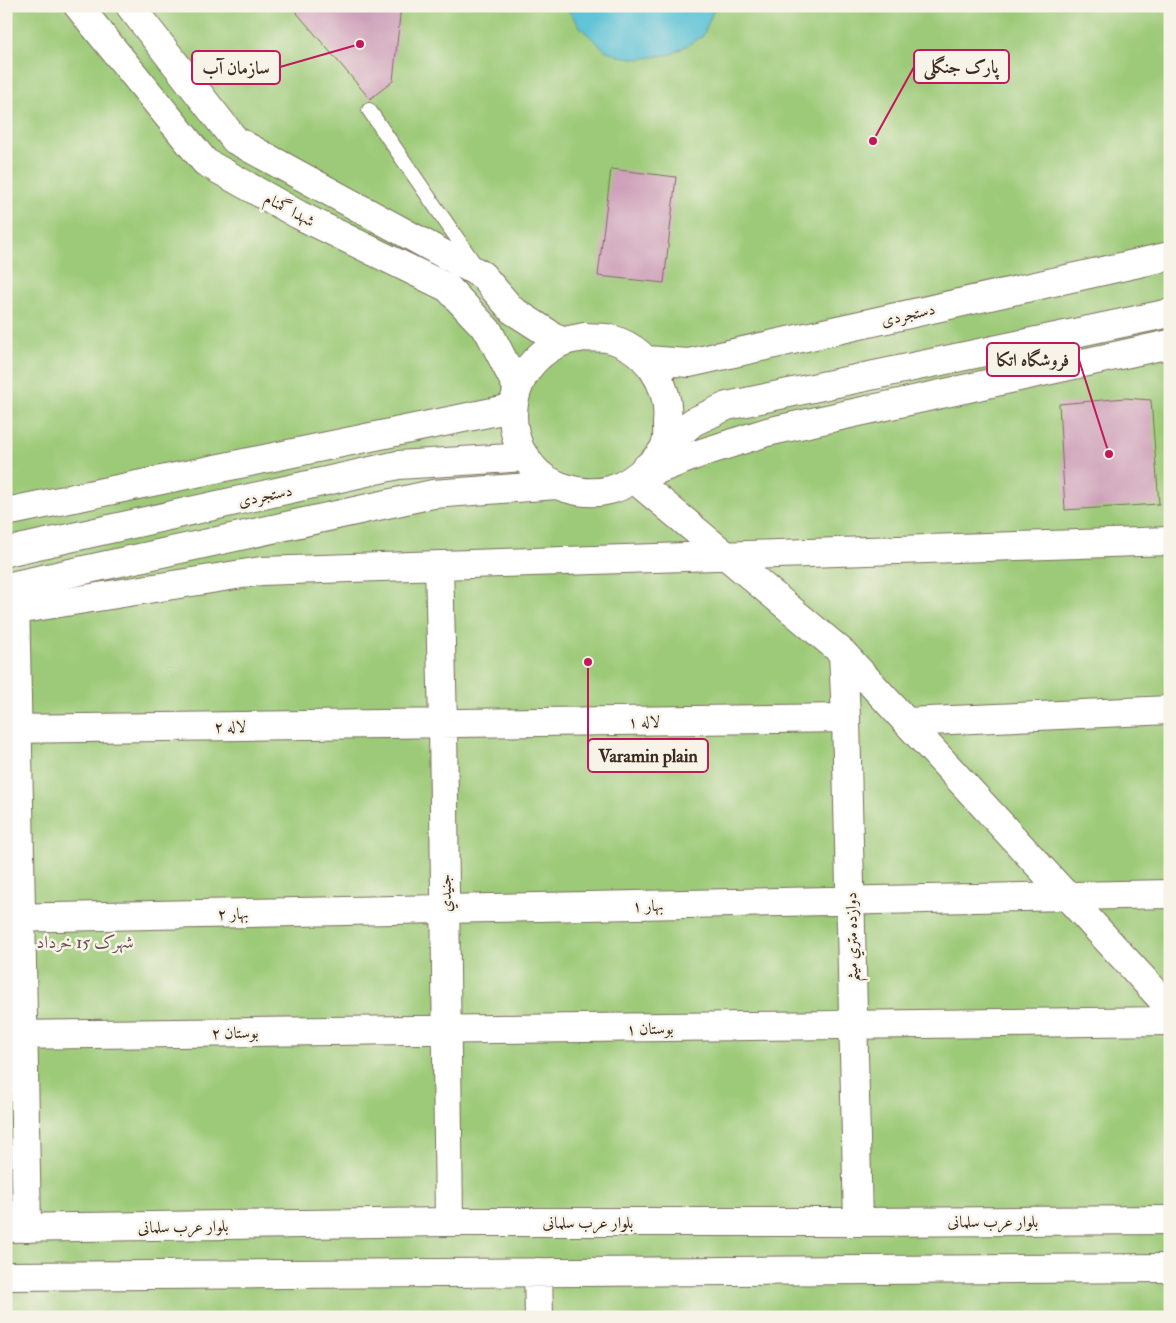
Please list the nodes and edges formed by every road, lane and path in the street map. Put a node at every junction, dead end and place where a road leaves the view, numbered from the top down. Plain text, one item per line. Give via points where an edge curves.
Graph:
1 (78, 6) edge
2 (130, 6) edge
3 (369, 110) dead end
4 (1170, 256) edge
5 (482, 275) junction
6 (1170, 313) edge
7 (562, 342) junction
8 (1170, 344) edge
9 (646, 360) junction
10 (515, 398) junction
11 (665, 446) junction
12 (526, 457) junction
13 (634, 479) junction
14 (557, 485) junction
15 (6, 512) edge
16 (1170, 541) edge
17 (6, 552) edge
18 (726, 556) junction
19 (438, 565) junction
20 (12, 594) edge
21 (843, 653) junction
22 (1170, 710) edge
23 (846, 718) junction
24 (907, 722) junction
25 (443, 723) junction
26 (12, 728) edge
27 (1170, 894) edge
28 (1066, 896) junction
29 (850, 900) junction
30 (445, 909) junction
31 (14, 918) edge
32 (1170, 1008) edge
33 (1170, 1021) edge
34 (854, 1025) junction
35 (447, 1030) junction
36 (15, 1035) edge
37 (1170, 1220) edge
38 (449, 1222) junction
39 (858, 1222) junction
40 (17, 1228) edge
41 (1170, 1268) edge
42 (538, 1272) junction
43 (6, 1276) edge
44 (539, 1317) edge

1 - 10 street, شهدا گمنام via 205,162 300,215 448,288 490,332
2 - 5 street, شهدا گمنام via 235,140
3 - 5 lane
4 - 9 street, دستجردی via 689,363
5 - 7 street, شهدا گمنام via 512,310
6 - 11 street via 727,406 693,422
7 - 9 street via 584,337 607,338 628,346
7 - 10 street via 543,353 528,368
8 - 13 street via 767,432
9 - 11 street via 665,392 668,410
10 - 12 street via 513,428
10 - 15 street
11 - 13 street
12 - 14 street via 535,470
12 - 17 street, دستجردی via 398,465
13 - 14 street via 610,490 583,492
13 - 18 street
14 - 20 street via 432,494
16 - 18 street
18 - 19 street
18 - 21 street
19 - 20 street via 261,571
19 - 25 street, جنيدي
20 - 26 street
21 - 23 street, دوازده متري میثم
21 - 24 street
22 - 24 street
23 - 25 street, لاله ۱
23 - 29 street, دوازده متري میثم
24 - 28 street
25 - 26 street, لاله ۲
25 - 30 street, جنيدي
26 - 31 street
27 - 28 street, بهار ۱
28 - 29 street, بهار ۱
28 - 32 street
29 - 30 street, بهار ۱
29 - 34 street, دوازده متري میثم
30 - 31 street, بهار ۲
30 - 35 street, جنيدي
31 - 36 street
33 - 34 street, بوستان ۱
34 - 35 street, بوستان ۱
34 - 39 street, دوازده متري میثم
35 - 36 street, بوستان ۲
35 - 38 street, جنيدي
36 - 40 street
37 - 39 street, بلوار عرب سلمانی
38 - 39 street, بلوار عرب سلمانی
38 - 40 street, بلوار عرب سلمانی
41 - 42 street
42 - 43 street
42 - 44 street

